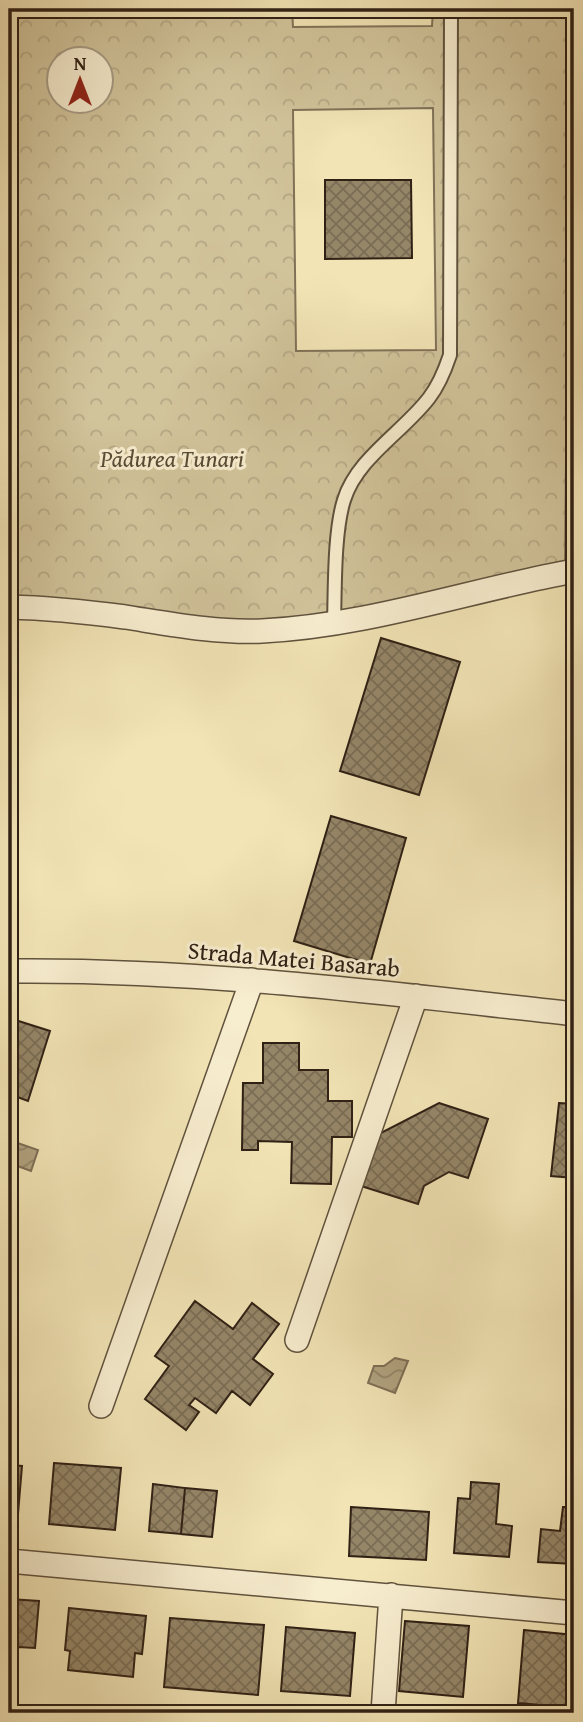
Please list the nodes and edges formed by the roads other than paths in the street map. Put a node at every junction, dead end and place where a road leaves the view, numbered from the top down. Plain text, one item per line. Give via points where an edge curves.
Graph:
1 (451, 9) edge
2 (574, 571) edge
3 (9, 607) edge
4 (334, 623) junction
5 (9, 971) edge
6 (252, 980) junction
7 (416, 996) junction
8 (574, 1014) edge
9 (297, 1340) dead end
10 (101, 1406) dead end
11 (9, 1561) edge
12 (391, 1595) junction
13 (574, 1613) edge
14 (383, 1713) edge

1 - 4 lane via 450,355 428,399 360,470 344,500
2 - 4 street
3 - 4 street via 111,615 227,632
5 - 6 street, Strada Matei Basarab
6 - 7 street, Strada Matei Basarab
6 - 10 street
7 - 8 street, Strada Matei Basarab
7 - 9 street
11 - 12 street
12 - 13 street
12 - 14 street

